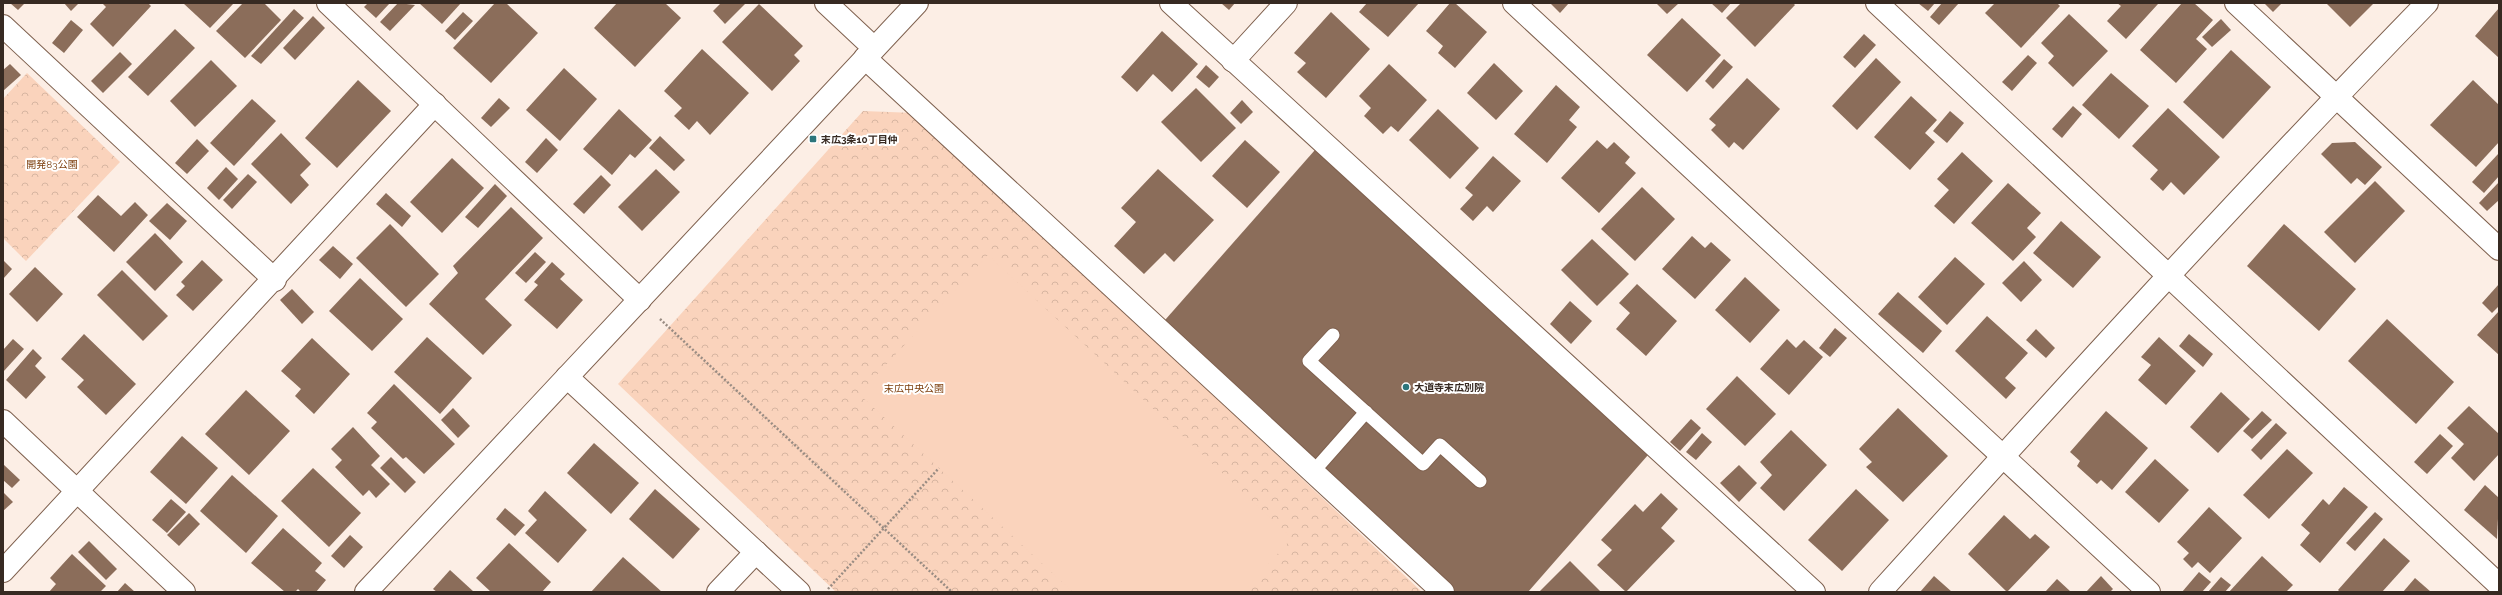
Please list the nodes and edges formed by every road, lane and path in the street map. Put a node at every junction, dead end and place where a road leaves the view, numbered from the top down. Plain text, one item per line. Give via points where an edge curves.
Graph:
1 (328, 3) edge
2 (826, 3) edge
3 (917, 3) edge
4 (1171, 3) edge
5 (1286, 3) edge
6 (1514, 3) edge
7 (1878, 3) edge
8 (2236, 3) edge
9 (2427, 3) edge
10 (3, 26) edge
11 (870, 53) junction
12 (1233, 60) junction
13 (2336, 96) junction
14 (435, 104) junction
15 (2499, 249) edge
16 (2168, 275) junction
17 (275, 280) junction
18 (640, 300) junction
19 (1333, 335) dead end
20 (567, 376) junction
21 (1366, 412) junction
22 (3, 421) edge
23 (2003, 456) junction
24 (939, 468) dead end
25 (1313, 472) junction
26 (1480, 481) dead end
27 (78, 492) junction
28 (884, 527) junction
29 (756, 552) junction
30 (3, 571) edge
31 (2499, 585) edge
32 (184, 592) edge
33 (366, 592) edge
34 (718, 592) edge
35 (799, 592) edge
36 (825, 592) edge
37 (952, 592) edge
38 (1443, 592) edge
39 (1814, 592) edge
40 (1880, 592) edge
41 (2149, 592) edge

1 - 14 street
2 - 11 street
3 - 11 street
4 - 12 street
5 - 12 street
6 - 23 street
7 - 16 street
8 - 13 street
9 - 13 street
10 - 17 street
11 - 18 street
11 - 25 street
12 - 39 street
13 - 15 street
13 - 16 street
14 - 17 street
14 - 18 street
16 - 23 street
16 - 31 street
17 - 27 street
18 - 20 street
18 - 28 path
19 - 21 lane via 1309,361
20 - 29 street
20 - 33 street
21 - 25 lane
21 - 26 lane via 1424,464 1440,445
22 - 27 street
23 - 40 street
23 - 41 street
24 - 28 path
25 - 38 street
27 - 30 street
27 - 32 street
28 - 36 path
28 - 37 path
29 - 34 street
29 - 35 street

